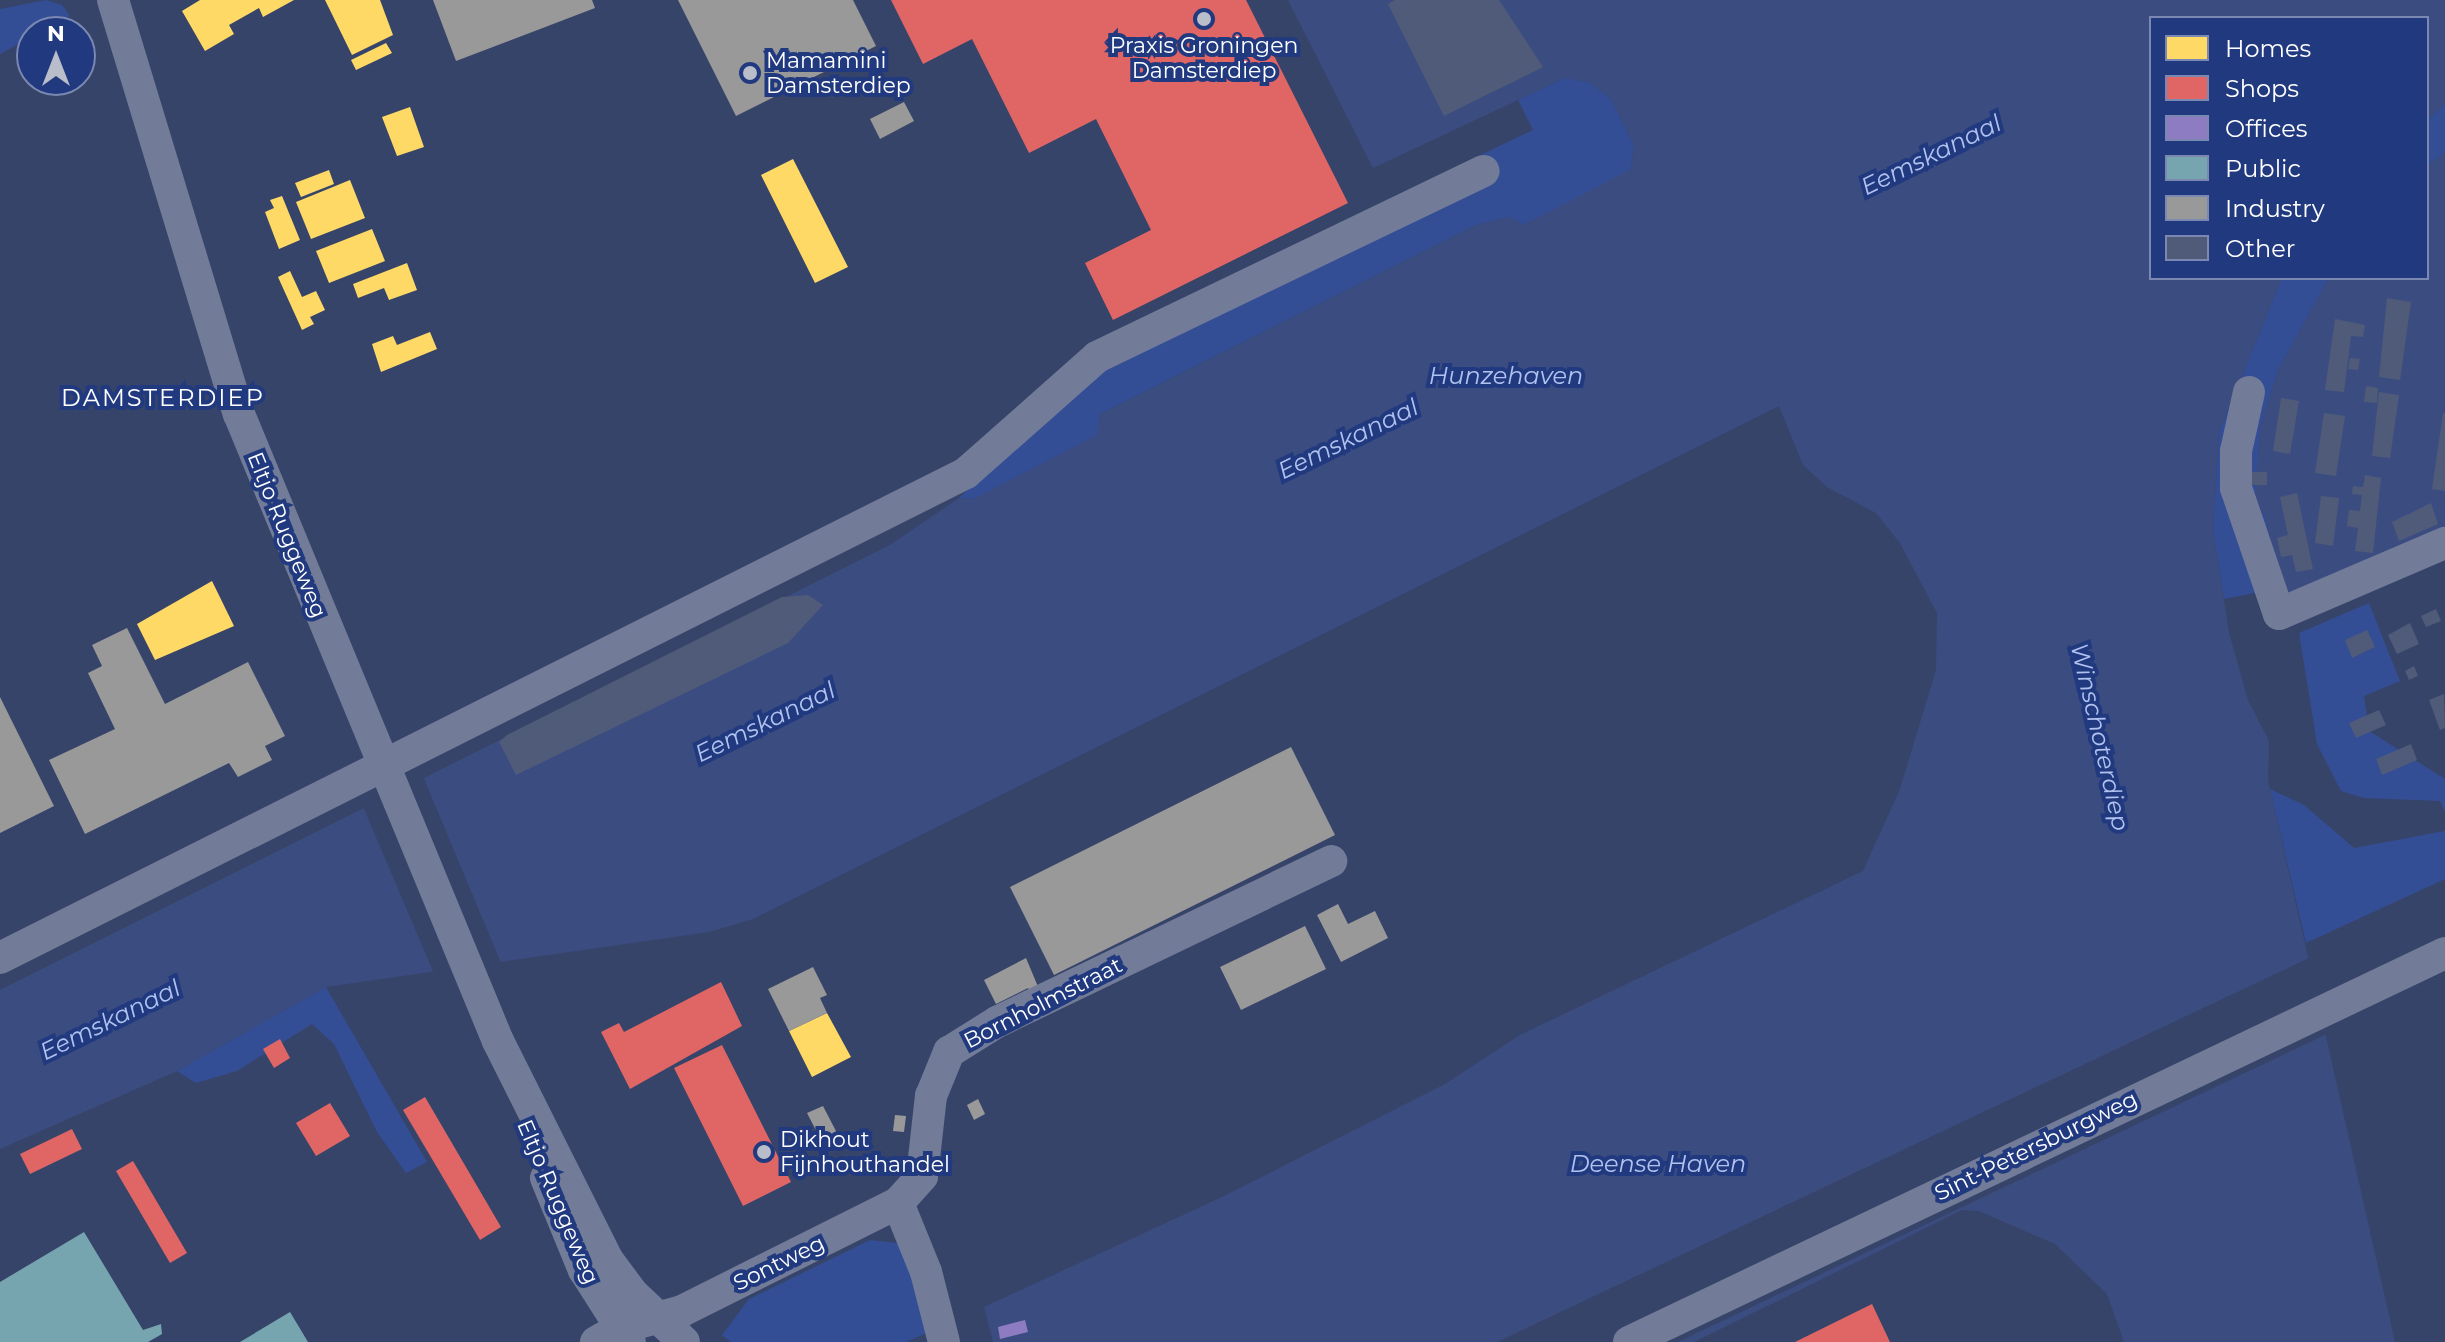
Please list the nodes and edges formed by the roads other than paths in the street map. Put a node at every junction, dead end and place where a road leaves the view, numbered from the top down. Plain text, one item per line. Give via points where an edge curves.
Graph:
1 (113, 0) edge
2 (1484, 171) dead end
3 (2249, 392) dead end
4 (2445, 543) edge
5 (1331, 861) dead end
6 (2445, 953) edge
7 (0, 958) edge
8 (898, 1203) junction
9 (629, 1335) edge
10 (684, 1342) edge
11 (944, 1342) edge
12 (1629, 1342) edge

1 - 9 street, Eltjo Ruggeweg via 233,399 481,995 516,1104 583,1267
2 - 7 street via 1097,357 966,473
3 - 4 street via 2236,451 2236,488 2279,614
5 - 8 street, Bornholmstraat via 997,1022 949,1052 931,1096 922,1176
6 - 12 street, Sint-Petersburgweg
8 - 9 street, Sontweg
8 - 11 street via 926,1272
9 - 10 street

